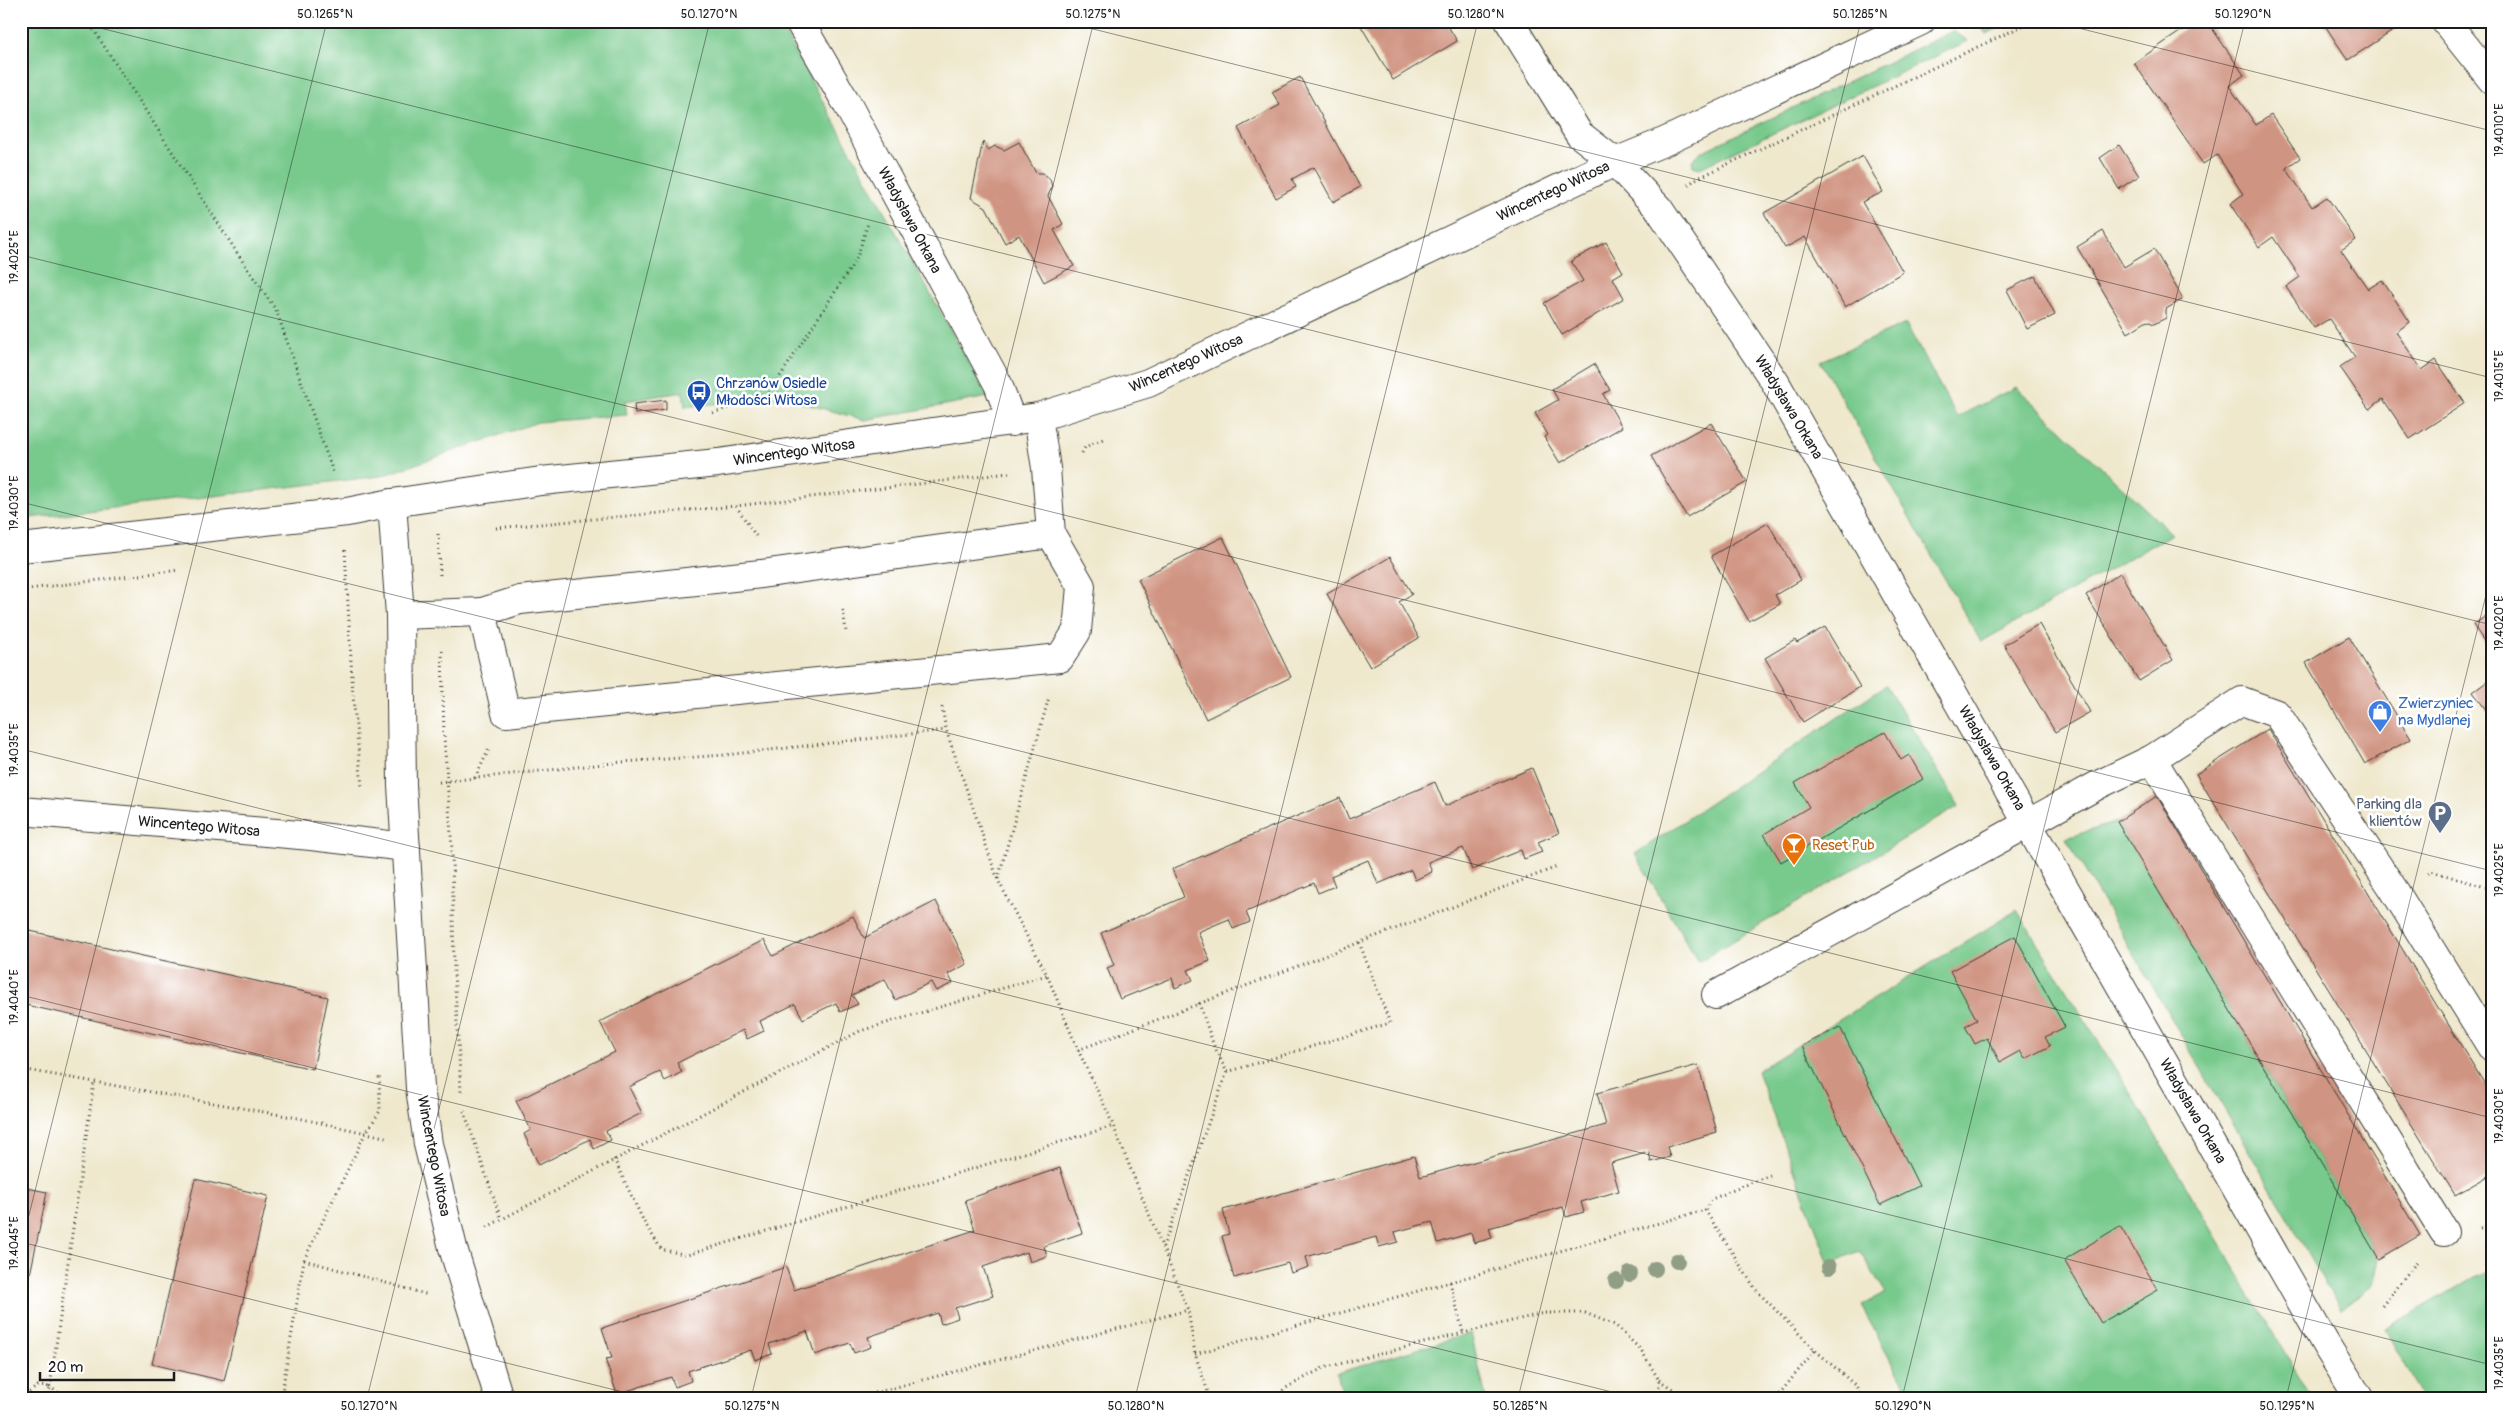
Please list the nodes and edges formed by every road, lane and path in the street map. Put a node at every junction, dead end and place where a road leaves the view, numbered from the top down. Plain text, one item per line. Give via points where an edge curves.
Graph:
1 (88, 21) edge
2 (798, 21) edge
3 (1510, 21) edge
4 (1921, 21) edge
5 (2445, 21) edge
6 (2492, 80) edge
7 (1615, 162) junction
8 (884, 173) junction
9 (713, 413) dead end
10 (1025, 420) junction
11 (392, 502) junction
12 (736, 506) dead end
13 (347, 512) junction
14 (756, 533) dead end
15 (438, 534) dead end
16 (1051, 534) junction
17 (21, 548) edge
18 (843, 610) dead end
19 (441, 612) junction
20 (482, 612) junction
21 (400, 615) junction
22 (846, 631) dead end
23 (1060, 658) junction
24 (937, 670) junction
25 (946, 730) junction
26 (2152, 759) junction
27 (447, 782) junction
28 (21, 811) edge
29 (2029, 823) junction
30 (406, 847) junction
31 (1557, 867) dead end
32 (2431, 871) dead end
33 (998, 880) junction
34 (2492, 889) edge
35 (1359, 942) junction
36 (1047, 975) junction
37 (1716, 995) dead end
38 (1199, 1003) junction
39 (2492, 1048) edge
40 (1078, 1050) junction
41 (21, 1069) edge
42 (1227, 1072) junction
43 (94, 1082) junction
44 (462, 1096) dead end
45 (462, 1106) dead end
46 (1113, 1126) junction
47 (365, 1134) junction
48 (428, 1144) junction
49 (614, 1159) junction
50 (1770, 1175) dead end
51 (1705, 1210) junction
52 (513, 1212) dead end
53 (501, 1219) dead end
54 (2444, 1232) joint
55 (1163, 1248) junction
56 (304, 1260) junction
57 (1450, 1282) junction
58 (2382, 1306) dead end
59 (471, 1307) junction
60 (1188, 1310) junction
61 (1463, 1332) junction
62 (1816, 1350) junction
63 (1195, 1354) junction
64 (1658, 1380) junction
65 (50, 1387) junction
66 (21, 1398) edge
67 (49, 1398) edge
68 (83, 1398) edge
69 (281, 1398) edge
70 (499, 1398) edge
71 (855, 1398) edge
72 (1210, 1398) edge
73 (1276, 1398) edge
74 (1659, 1398) edge
75 (1686, 1398) edge
76 (1776, 1398) edge
77 (1863, 1398) edge
78 (2359, 1398) edge

1 - 13 path via 276,310
2 - 8 street, Władysława Orkana
3 - 7 street, Władysława Orkana via 1579,134
4 - 7 street, Wincentego Witosa via 1666,142
5 - 6 street
7 - 10 street, Wincentego Witosa via 1148,383
7 - 29 street, Władysława Orkana via 1659,209 1775,382
8 - 9 path via 857,258 768,395
8 - 10 street, Władysława Orkana via 998,384
10 - 11 street, Wincentego Witosa via 718,462 541,480
10 - 16 street, Władysława Orkana via 1046,468
11 - 13 street, Wincentego Witosa
11 - 21 street, Wincentego Witosa
12 - 14 path
13 - 17 street, Wincentego Witosa
15 - 19 path
16 - 20 street via 761,574 520,600
16 - 23 street via 1080,586 1077,631
18 - 22 path
19 - 20 street
19 - 21 street
19 - 27 path
20 - 24 street via 506,714
21 - 30 street, Wincentego Witosa
23 - 24 street
23 - 33 path
24 - 25 path
25 - 27 path
25 - 33 path
26 - 29 street
26 - 39 street via 2242,701 2276,714 2394,890
26 - 54 street
27 - 44 path
28 - 30 street, Wincentego Witosa
29 - 37 street, Władysława Orkana
29 - 78 street, Władysława Orkana
30 - 48 street, Wincentego Witosa via 420,1088
31 - 35 path
32 - 34 path
33 - 36 path
35 - 38 path
35 - 42 path via 1390,1023
36 - 40 path
36 - 49 path via 860,1031
38 - 40 path
38 - 42 path
40 - 46 path
41 - 43 path
42 - 55 path
43 - 47 path via 298,1118
43 - 65 path
45 - 53 path
46 - 49 path via 687,1255 661,1250
46 - 55 path
47 - 48 path
47 - 56 path
48 - 59 street, Wincentego Witosa
49 - 52 path
50 - 51 path via 1712,1199
51 - 57 path
51 - 62 path via 1756,1290
54 - 58 path
55 - 60 path
56 - 59 path
56 - 69 path
57 - 61 path
57 - 63 path
59 - 70 street, Wincentego Witosa
60 - 63 path
60 - 71 path
61 - 64 path via 1544,1313 1585,1313 1616,1325 1641,1350
61 - 73 path via 1323,1368 1284,1389
62 - 76 path
62 - 77 path via 1856,1386
63 - 72 path
64 - 74 path
64 - 75 path
65 - 66 path via 38,1386
65 - 67 path
65 - 68 path via 57,1392

